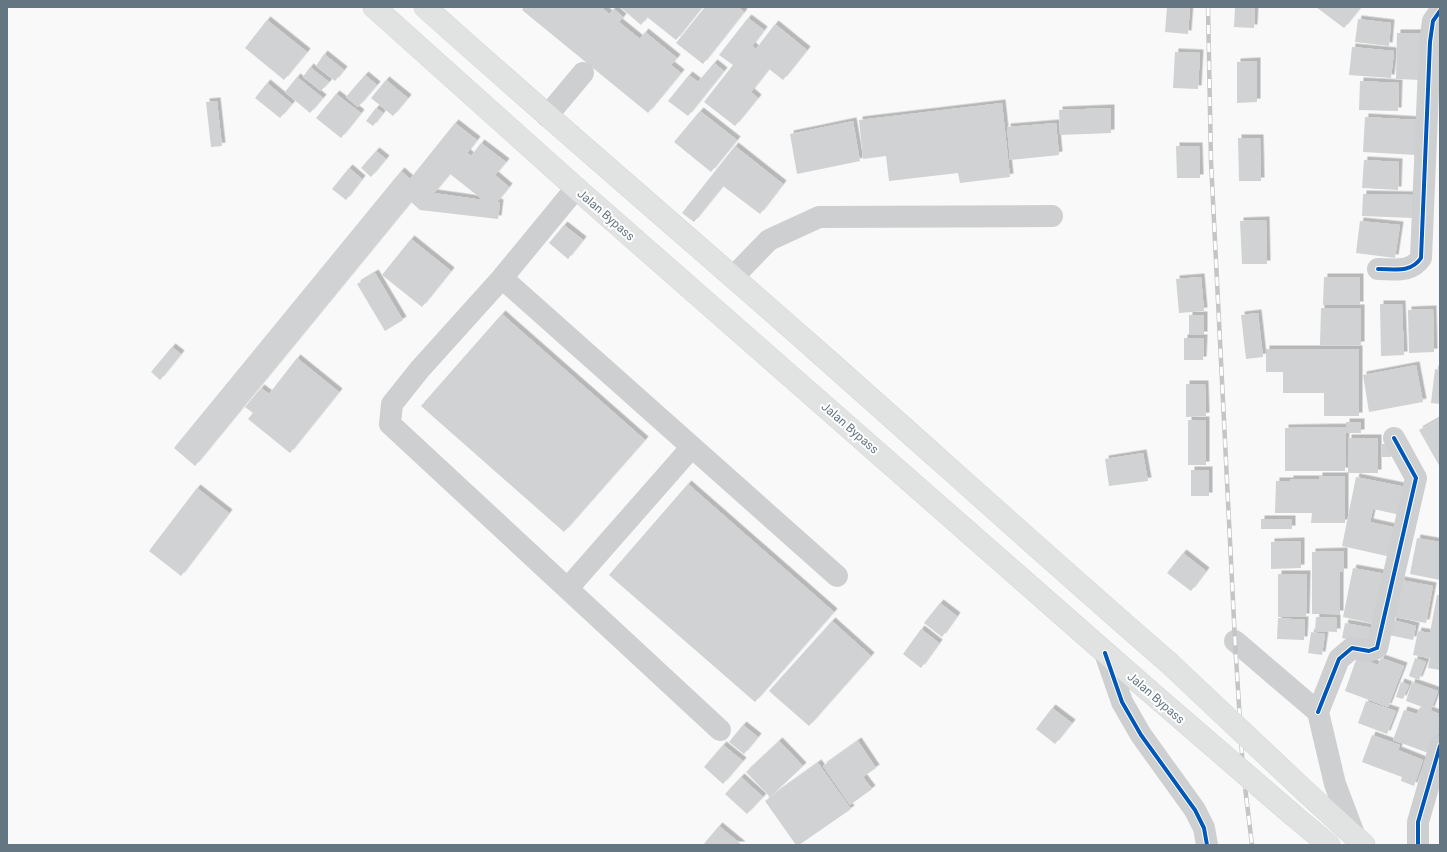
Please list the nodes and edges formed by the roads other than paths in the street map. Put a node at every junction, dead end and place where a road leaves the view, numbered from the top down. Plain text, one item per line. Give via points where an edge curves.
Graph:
1 (374, 7) edge
2 (425, 7) edge
3 (1440, 12) edge
4 (583, 73) dead end
5 (547, 116) junction
6 (576, 188) junction
7 (1052, 216) dead end
8 (1378, 269) dead end
9 (733, 277) junction
10 (502, 278) junction
11 (1394, 438) dead end
12 (691, 448) junction
13 (837, 576) dead end
14 (568, 588) junction
15 (1236, 641) dead end
16 (1105, 653) junction
17 (1318, 712) junction
18 (720, 730) dead end
19 (1440, 746) edge
20 (1360, 841) edge
21 (1207, 845) edge
22 (1329, 845) edge
23 (1418, 845) edge

1 - 6 highway, Jalan Bypass
2 - 5 highway
3 - 8 street via 1434,21 1430,42 1421,258 1416,266 1410,268
4 - 5 street
5 - 9 highway
6 - 10 street
6 - 16 highway, Jalan Bypass
7 - 9 street via 819,217 769,240
9 - 20 highway, bridge via 1168,662
10 - 12 street
10 - 14 street via 392,404 390,424
11 - 17 street via 1416,478 1377,648 1369,651 1352,648 1339,659
12 - 13 street
12 - 14 street
14 - 18 street
15 - 17 street
16 - 21 street via 1122,702 1141,736 1195,810 1204,828
16 - 22 highway, Jalan Bypass, bridge
17 - 20 street via 1335,784
19 - 23 street via 1418,822

